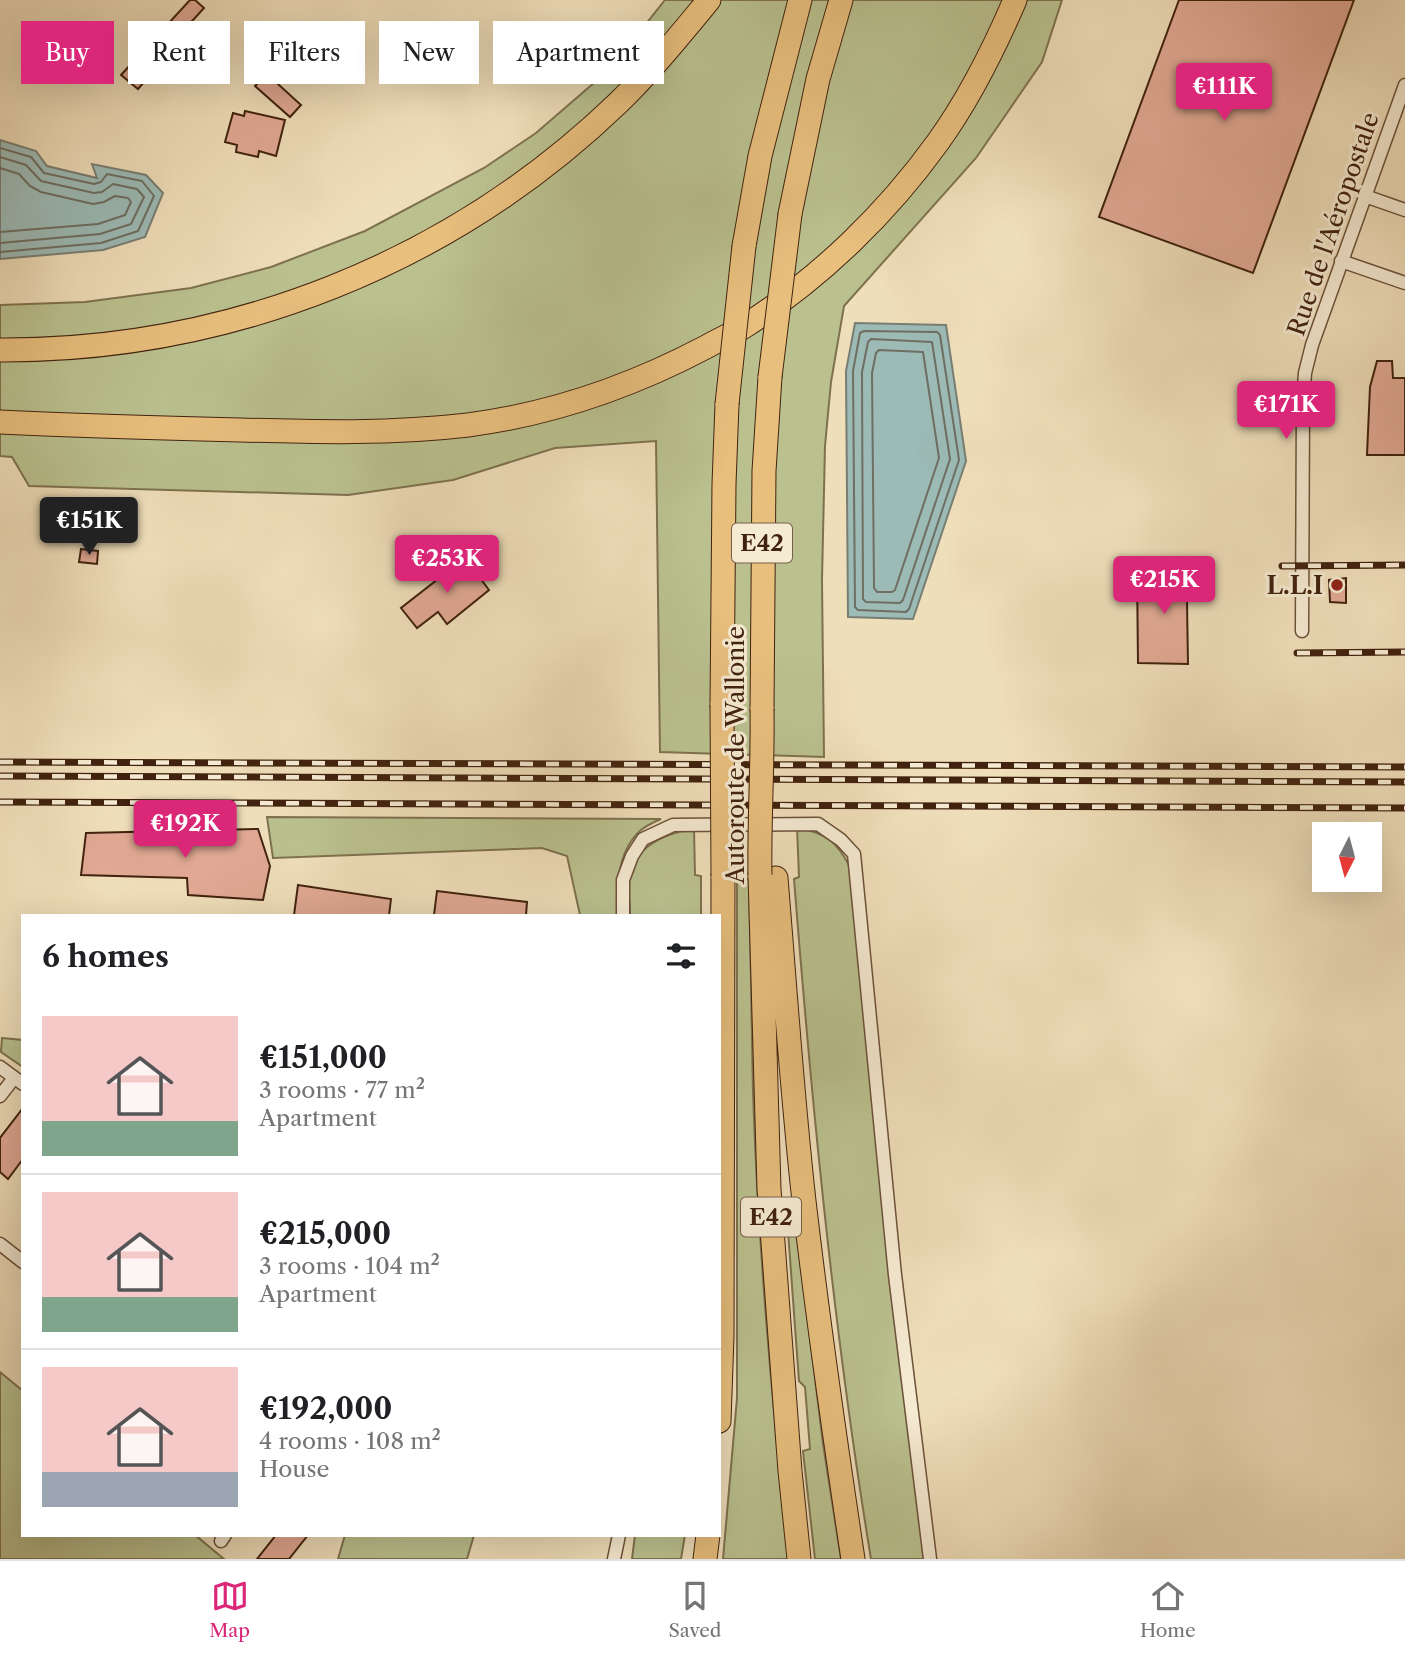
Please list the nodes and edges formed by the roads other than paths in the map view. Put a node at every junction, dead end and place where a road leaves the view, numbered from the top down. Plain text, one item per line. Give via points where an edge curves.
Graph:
1 (709, 0) edge
2 (800, 0) edge
3 (841, 0) edge
4 (1015, 0) edge
5 (1405, 85) edge
6 (1365, 196) junction
7 (1405, 210) edge
8 (1342, 261) junction
9 (1405, 283) edge
10 (0, 350) edge
11 (0, 422) edge
12 (1303, 631) dead end
13 (768, 876) junction
14 (623, 914) edge
15 (0, 1067) edge
16 (18, 1081) edge
17 (0, 1096) edge
18 (0, 1244) edge
19 (21, 1260) edge
20 (721, 1364) edge
21 (619, 1537) edge
22 (708, 1537) edge
23 (614, 1559) edge
24 (705, 1559) edge
25 (799, 1559) edge
26 (853, 1559) edge
27 (930, 1559) edge

1 - 10 highway via 627,94 567,149 470,218 383,267 262,313 179,334 109,345
2 - 20 highway, Autoroute de Wallonie / E42, bridge via 760,156 744,246 727,404
3 - 13 highway, Autoroute de Wallonie / E42, bridge via 818,79 790,214 770,377 764,471 760,831
4 - 11 highway via 939,142 854,239 748,325 608,393 469,425 411,430 331,432
5 - 6 street, Rue de l'Aéropostale
6 - 7 street
6 - 8 street, Rue de l'Aéropostale
8 - 9 street
8 - 12 street, Rue de l'Aéropostale via 1304,382
13 - 25 highway, Autoroute de Wallonie / E42 via 771,1214
13 - 26 highway via 804,1201
14 - 27 street via 623,880 632,856 643,839 673,825 818,824 854,854 895,1275
15 - 16 street
16 - 17 street
18 - 19 street
21 - 23 street
22 - 24 highway

